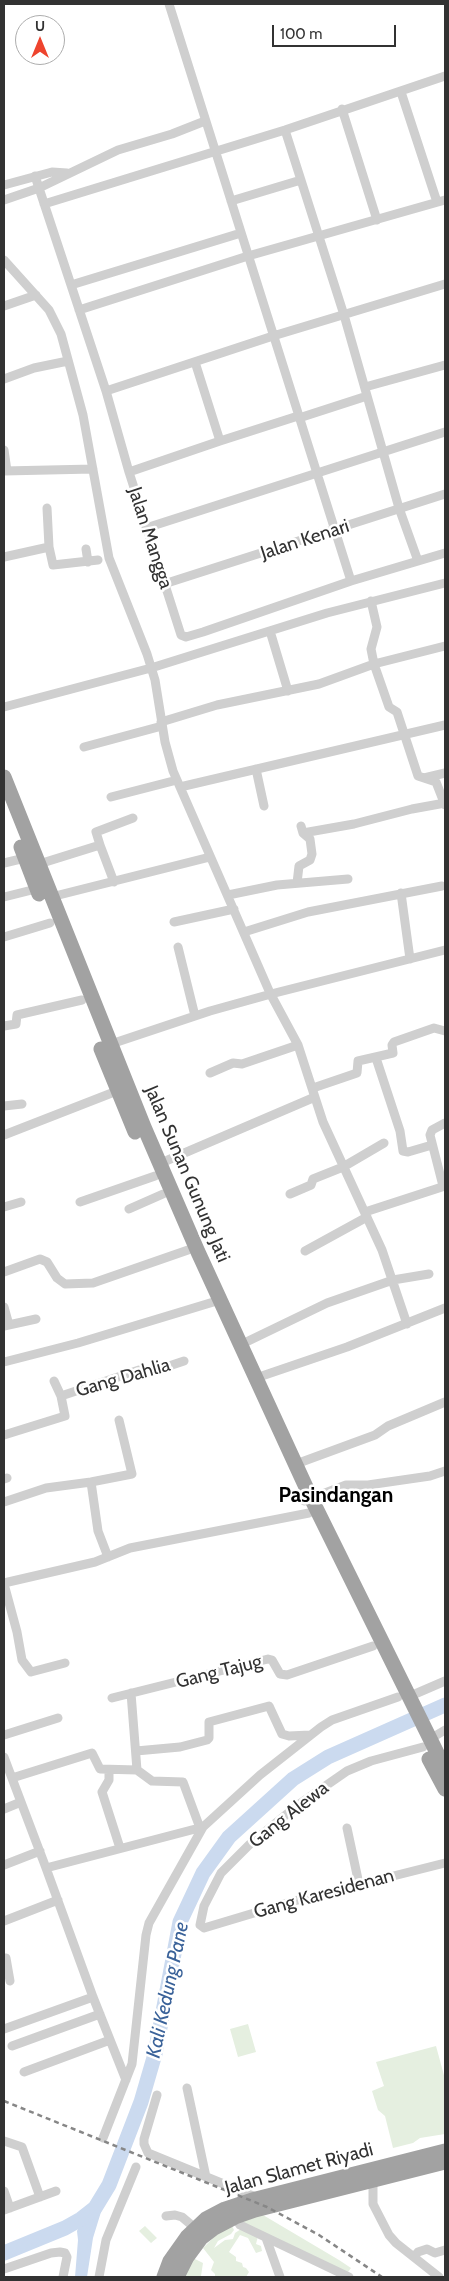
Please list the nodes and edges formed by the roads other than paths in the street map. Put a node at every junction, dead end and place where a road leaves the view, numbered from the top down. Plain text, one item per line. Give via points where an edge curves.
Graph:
1 (169, 4) edge
2 (445, 76) edge
3 (401, 92) junction
4 (342, 110) junction
5 (205, 121) junction
6 (285, 130) junction
7 (215, 150) junction
8 (68, 173) junction
9 (35, 176) junction
10 (301, 180) junction
11 (4, 185) edge
12 (39, 188) junction
13 (4, 200) edge
14 (231, 201) junction
15 (441, 201) edge
16 (44, 204) junction
17 (377, 220) junction
18 (241, 233) junction
19 (319, 236) junction
20 (248, 256) junction
21 (4, 260) edge
22 (445, 284) edge
23 (71, 285) junction
24 (36, 295) junction
25 (4, 306) edge
26 (79, 310) junction
27 (344, 315) junction
28 (273, 336) junction
29 (68, 361) junction
30 (195, 362) junction
31 (445, 365) edge
32 (4, 379) edge
33 (106, 391) junction
34 (366, 392) junction
35 (299, 417) junction
36 (445, 432) edge
37 (220, 441) junction
38 (4, 450) edge
39 (383, 451) junction
40 (93, 470) junction
41 (5, 471) edge
42 (129, 472) junction
43 (316, 473) junction
44 (445, 494) edge
45 (47, 508) dead end
46 (399, 508) junction
47 (146, 528) junction
48 (335, 530) junction
49 (49, 547) junction
50 (86, 549) dead end
51 (445, 553) edge
52 (4, 558) edge
53 (98, 560) dead end
54 (418, 561) junction
55 (88, 562) junction
56 (351, 581) junction
57 (445, 583) edge
58 (164, 584) junction
59 (371, 602) junction
60 (270, 630) junction
61 (445, 646) edge
62 (374, 664) junction
63 (151, 668) junction
64 (288, 690) junction
65 (4, 707) edge
66 (161, 724) junction
67 (445, 725) edge
68 (405, 735) junction
69 (84, 747) dead end
70 (256, 770) junction
71 (445, 773) edge
72 (4, 777) edge
73 (421, 779) junction
74 (178, 784) junction
75 (111, 797) dead end
76 (4, 802) edge
77 (445, 804) edge
78 (264, 806) dead end
79 (133, 818) dead end
80 (100, 845) junction
81 (29, 854) junction
82 (210, 858) junction
83 (4, 863) edge
84 (348, 879) dead end
85 (114, 882) junction
86 (297, 884) junction
87 (442, 886) dead end
88 (401, 893) junction
89 (228, 895) junction
90 (4, 897) edge
91 (48, 903) junction
92 (234, 909) junction
93 (174, 922) dead end
94 (244, 932) junction
95 (4, 937) edge
96 (178, 947) dead end
97 (445, 950) edge
98 (71, 959) junction
99 (410, 959) junction
100 (271, 994) junction
101 (82, 1000) junction
102 (195, 1016) junction
103 (4, 1026) edge
104 (445, 1031) edge
105 (298, 1044) junction
106 (108, 1052) junction
107 (376, 1058) junction
108 (210, 1073) dead end
109 (123, 1088) junction
110 (314, 1093) junction
111 (22, 1104) dead end
112 (4, 1106) edge
113 (445, 1123) edge
114 (4, 1135) edge
115 (384, 1143) dead end
116 (432, 1145) junction
117 (344, 1167) junction
118 (158, 1169) junction
119 (444, 1186) edge
120 (163, 1194) junction
121 (290, 1194) dead end
122 (21, 1202) dead end
123 (80, 1202) dead end
124 (4, 1207) edge
125 (129, 1209) dead end
126 (366, 1214) junction
127 (184, 1230) junction
128 (305, 1251) dead end
129 (192, 1252) junction
130 (4, 1272) edge
131 (429, 1274) dead end
132 (393, 1280) junction
133 (216, 1302) junction
134 (4, 1307) edge
135 (445, 1308) edge
136 (36, 1319) dead end
137 (407, 1324) junction
138 (6, 1326) edge
139 (240, 1345) junction
140 (184, 1361) dead end
141 (4, 1362) edge
142 (256, 1378) junction
143 (54, 1381) dead end
144 (61, 1396) junction
145 (445, 1402) edge
146 (119, 1420) dead end
147 (4, 1435) edge
148 (296, 1464) junction
149 (445, 1471) edge
150 (91, 1482) junction
151 (4, 1502) edge
152 (308, 1504) junction
153 (108, 1557) junction
154 (4, 1584) edge
155 (367, 1624) junction
156 (373, 1646) junction
157 (64, 1663) dead end
158 (445, 1681) edge
159 (132, 1693) junction
160 (112, 1698) dead end
161 (404, 1699) junction
162 (58, 1718) dead end
163 (445, 1730) edge
164 (4, 1735) edge
165 (310, 1735) junction
166 (425, 1740) junction
167 (136, 1751) junction
168 (4, 1760) edge
169 (445, 1769) edge
170 (109, 1770) junction
171 (137, 1770) junction
172 (12, 1778) junction
173 (445, 1789) edge
174 (21, 1802) junction
175 (4, 1809) edge
176 (201, 1827) junction
177 (348, 1828) dead end
178 (120, 1848) junction
179 (40, 1851) junction
180 (445, 1863) edge
181 (4, 1865) edge
182 (46, 1868) junction
183 (359, 1884) junction
184 (58, 1900) junction
185 (4, 1921) edge
186 (204, 1928) joint
187 (5, 1956) edge
188 (10, 1981) dead end
189 (93, 1997) junction
190 (100, 2014) junction
191 (4, 2029) edge
192 (110, 2040) junction
193 (12, 2046) dead end
194 (24, 2072) dead end
195 (126, 2080) junction
196 (187, 2088) dead end
197 (157, 2095) dead end
198 (103, 2138) dead end
199 (4, 2141) edge
200 (445, 2151) edge
201 (445, 2162) edge
202 (136, 2167) dead end
203 (206, 2177) junction
204 (373, 2181) junction
205 (4, 2191) edge
206 (56, 2191) dead end
207 (40, 2197) junction
208 (259, 2198) junction
209 (7, 2209) edge
210 (166, 2216) dead end
211 (235, 2218) junction
212 (195, 2228) junction
213 (265, 2238) junction
214 (445, 2250) edge
215 (415, 2256) junction
216 (4, 2269) edge
217 (277, 2275) edge
218 (63, 2277) edge
219 (99, 2277) edge
220 (164, 2277) edge
221 (177, 2277) edge
222 (349, 2277) edge
223 (438, 2277) edge

1 - 5 street
2 - 3 street
3 - 4 street
3 - 15 street
4 - 6 street
4 - 17 street
5 - 7 street
5 - 8 street via 118,150
6 - 7 street
6 - 10 street
7 - 14 street
7 - 16 street
8 - 9 street
8 - 12 street
9 - 11 street
9 - 12 street, Jalan Mangga
10 - 14 street
10 - 19 street
12 - 13 street
12 - 16 street, Jalan Mangga
14 - 18 street
15 - 17 street
16 - 23 street, Jalan Mangga
17 - 19 street
18 - 20 street
18 - 23 street
19 - 20 street
19 - 27 street
20 - 26 street
20 - 28 street
21 - 24 street
22 - 27 street
23 - 26 street, Jalan Mangga
24 - 25 street
24 - 29 street via 56,321
26 - 33 street, Jalan Mangga
27 - 28 street
27 - 34 street
28 - 30 street
28 - 35 street
29 - 32 street
29 - 40 street via 83,415
30 - 33 street
30 - 37 street
31 - 34 street
33 - 42 street, Jalan Mangga
34 - 35 street
34 - 39 street
35 - 37 street
35 - 43 street
36 - 39 street
37 - 42 street
38 - 41 street
39 - 43 street
39 - 46 street
40 - 41 street
40 - 63 street via 109,558
42 - 47 street, Jalan Mangga
43 - 47 street
43 - 48 street
44 - 46 street, Jalan Kenari
45 - 49 street
46 - 48 street, Jalan Kenari
46 - 54 street
47 - 58 street, Jalan Mangga
48 - 56 street
48 - 58 street, Jalan Kenari
49 - 52 street
49 - 55 street via 53,565
50 - 55 street
51 - 54 street, Jalan Mangga
53 - 55 street
54 - 56 street, Jalan Mangga
56 - 58 street, Jalan Mangga via 186,637 181,635
57 - 59 street
59 - 60 street
59 - 62 street via 377,625 371,649
60 - 63 street
60 - 64 street
61 - 62 street
62 - 64 street via 319,684
62 - 68 street via 389,707 398,712
63 - 65 street
63 - 66 street
64 - 66 street via 217,705
66 - 69 street
66 - 74 street
67 - 68 street
68 - 70 street
68 - 73 street
70 - 74 street
70 - 78 street
71 - 73 street
72 - 81 highway
73 - 77 street via 436,782
74 - 75 street
74 - 82 street
76 - 81 highway
77 - 86 street via 354,824 302,829 310,840 312,854 310,860 299,866
79 - 80 street via 96,832
80 - 81 street
80 - 85 street
81 - 83 street
81 - 91 highway
82 - 85 street
82 - 89 street
84 - 86 street
85 - 91 street
86 - 89 street
87 - 88 street
88 - 94 street via 308,912
88 - 99 street
89 - 92 street
90 - 91 street
91 - 95 street
91 - 98 highway
92 - 93 street
92 - 94 street
94 - 100 street
96 - 102 street
97 - 99 street
98 - 101 highway
98 - 106 highway
99 - 100 street
100 - 102 street
100 - 105 street
101 - 103 street via 17,1014 16,1024
101 - 106 highway
102 - 106 street
104 - 107 street via 434,1028 394,1042 393,1053
105 - 108 street
105 - 110 street
106 - 109 highway
107 - 110 street via 358,1062 357,1073
107 - 116 street via 400,1131 402,1151
109 - 114 street
109 - 118 highway
110 - 117 street via 323,1122
110 - 118 street
111 - 112 street
113 - 116 street via 430,1132
115 - 117 street
116 - 119 street
117 - 121 street via 313,1179 311,1185
117 - 126 street
118 - 120 highway
118 - 123 street
118 - 127 highway, Jalan Sunan Gunung Jati
119 - 126 street
120 - 125 street
120 - 127 highway
122 - 124 street
126 - 128 street
126 - 132 street
127 - 129 highway
129 - 130 street via 93,1283 65,1284 47,1262 40,1260
129 - 133 highway
131 - 132 street
132 - 137 street
132 - 139 street via 327,1303
133 - 139 highway
133 - 141 street
133 - 152 highway
134 - 138 street
135 - 137 street
136 - 138 street
137 - 142 street
139 - 142 highway
140 - 144 street, Gang Dahlia via 148,1373 139,1370
142 - 148 highway
143 - 144 street
144 - 147 street via 66,1413 63,1417
145 - 148 street via 388,1426 375,1435
146 - 150 street via 132,1474
148 - 152 highway
149 - 152 street via 368,1485 346,1485
150 - 151 street via 46,1488
150 - 153 street via 98,1531
152 - 153 street via 130,1548
152 - 155 highway
153 - 154 street
154 - 157 street via 22,1660 31,1672
155 - 156 highway
155 - 161 highway
156 - 159 street, Gang Tajug via 287,1675 280,1674 270,1659
156 - 161 highway
158 - 161 street
159 - 160 street, Gang Tajug
159 - 167 street
161 - 165 street via 332,1720
161 - 166 highway
162 - 164 street
163 - 166 street, Gang Alewa
165 - 167 street via 282,1734 269,1706 209,1722 209,1738 204,1741
165 - 176 street
166 - 169 highway
166 - 173 highway
166 - 186 street, Gang Alewa via 347,1771 267,1830 221,1873 200,1917 200,1925
167 - 171 street
168 - 172 street
170 - 171 street
170 - 172 street via 98,1768 94,1753 90,1753
170 - 178 street via 109,1780 102,1792
171 - 176 street via 152,1781 183,1782
172 - 174 street
174 - 175 street
174 - 179 street
176 - 178 street
176 - 195 street via 152,1916 146,1935 132,2064
177 - 183 street
178 - 182 street
179 - 181 street
179 - 182 street
180 - 183 street, Gang Karesidenan
182 - 184 street
183 - 186 street, Gang Karesidenan
184 - 185 street
184 - 189 street
187 - 188 street
189 - 190 street
189 - 191 street
190 - 192 street
190 - 193 street
192 - 194 street
192 - 195 street
195 - 198 street
196 - 203 street
197 - 203 street via 144,2139 147,2151
199 - 207 street via 22,2146
200 - 208 highway, Jalan Slamet Riyadi
201 - 204 highway, Jalan Slamet Riyadi
202 - 219 street via 106,2240
203 - 208 street
204 - 211 highway, Jalan Slamet Riyadi via 255,2210
204 - 215 street via 373,2204 379,2218 396,2243
205 - 209 street
206 - 207 street
207 - 209 street
208 - 212 highway, Jalan Slamet Riyadi via 217,2213
210 - 212 street via 182,2217
211 - 213 street via 240,2225
211 - 221 highway, Jalan Slamet Riyadi via 201,2238
212 - 220 highway, Jalan Slamet Riyadi via 175,2253
213 - 217 street
213 - 222 street
214 - 215 street via 435,2253 428,2249
215 - 223 street
216 - 218 street via 58,2252 65,2253 67,2257

